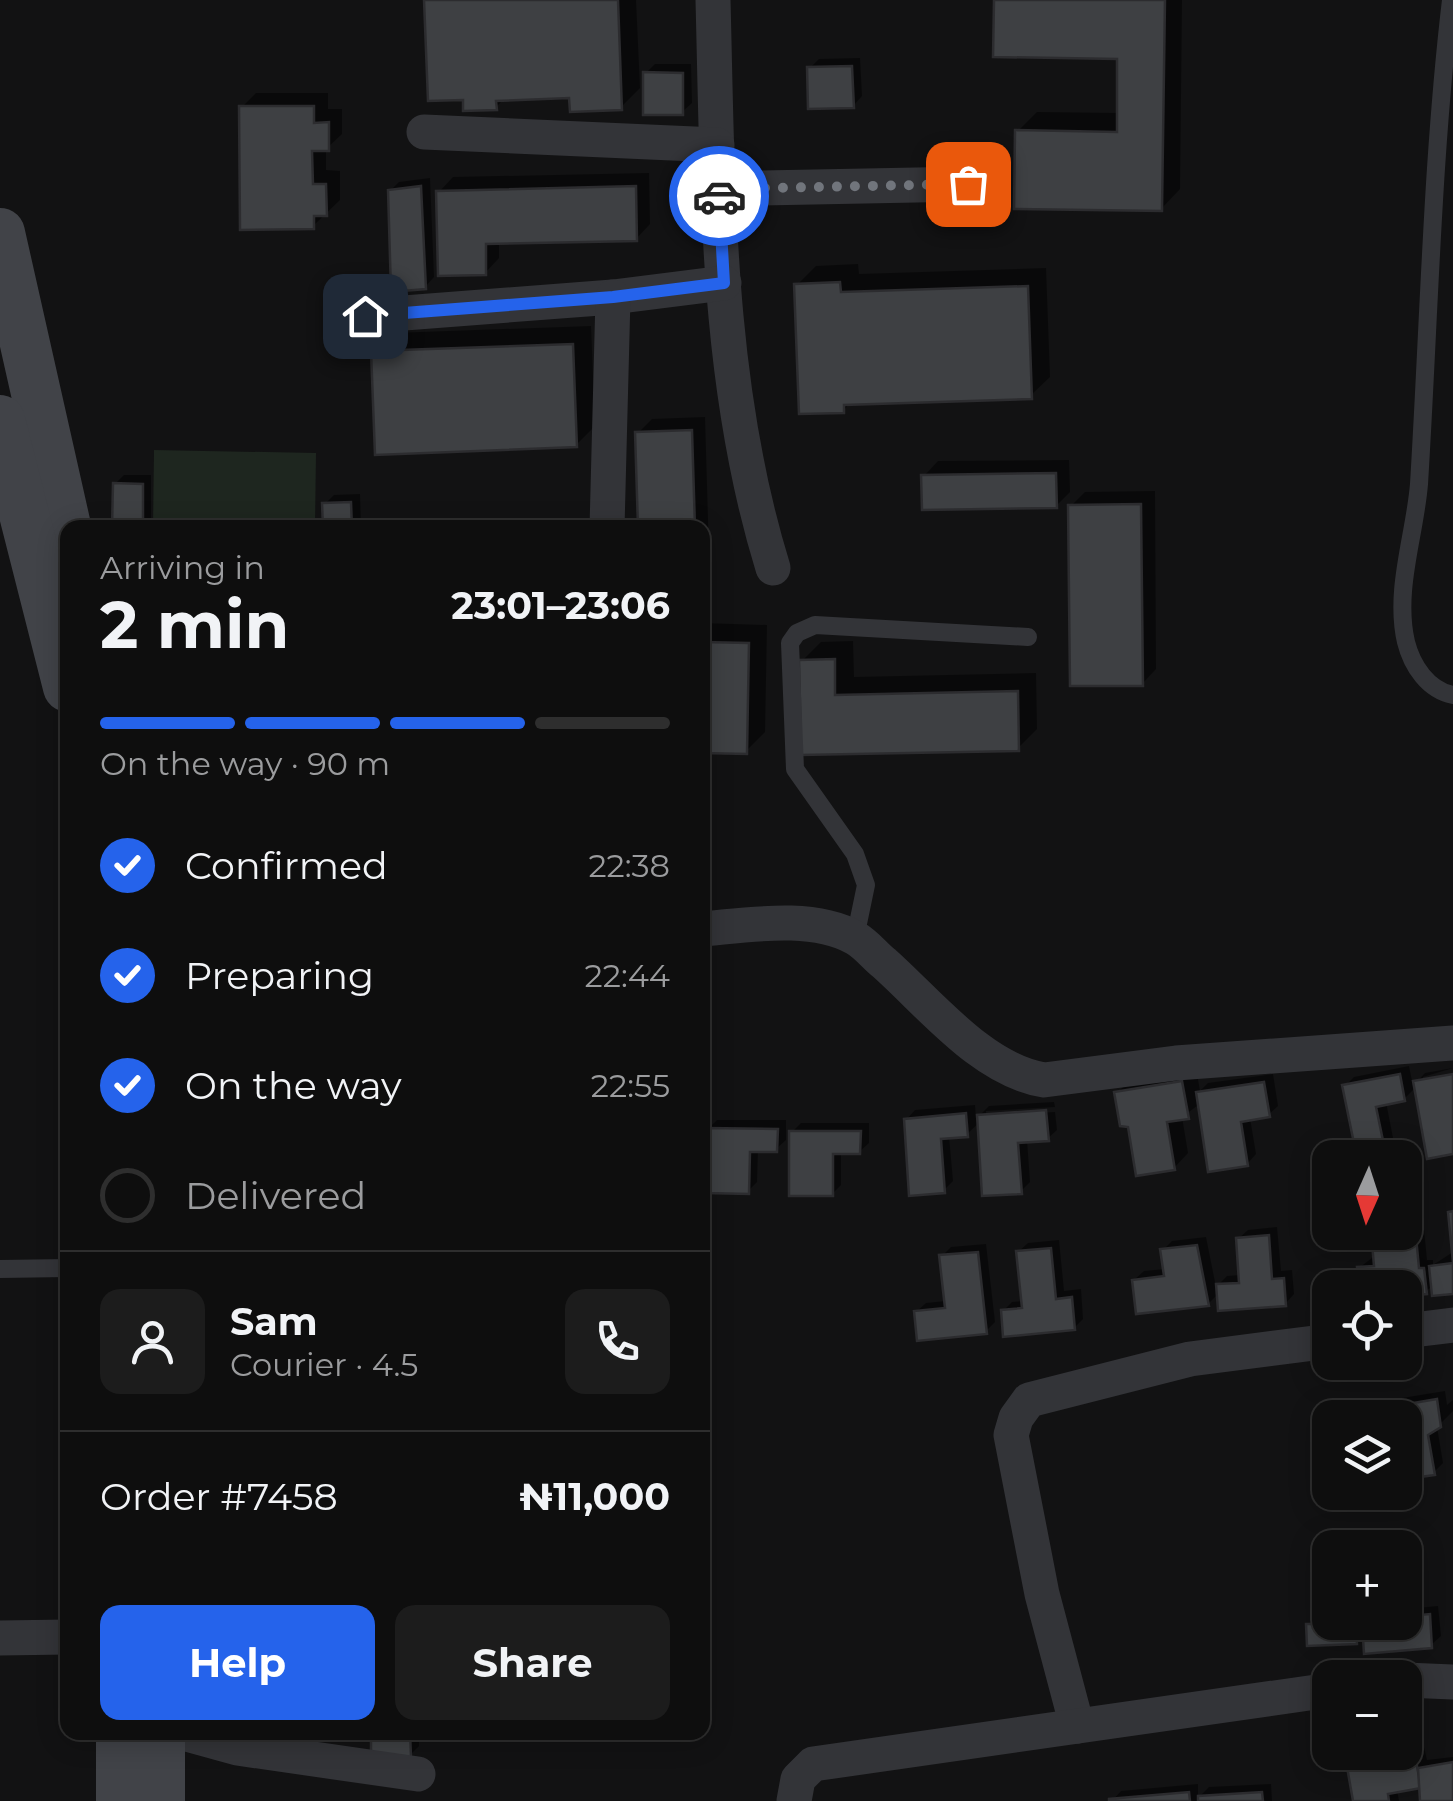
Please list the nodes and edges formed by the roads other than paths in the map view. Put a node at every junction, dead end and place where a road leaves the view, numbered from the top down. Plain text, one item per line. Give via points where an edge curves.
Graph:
1 (713, 0) edge
2 (1451, 0) edge
3 (424, 132) dead end
4 (717, 146) junction
5 (968, 184) dead end
6 (718, 189) junction
7 (0, 232) edge
8 (724, 283) junction
9 (613, 297) junction
10 (365, 316) dead end
11 (0, 420) edge
12 (65, 520) edge
13 (608, 520) edge
14 (772, 568) dead end
15 (1028, 637) dead end
16 (60, 656) edge
17 (1453, 695) edge
18 (710, 928) edge
19 (855, 938) junction
20 (1453, 1043) edge
21 (60, 1268) edge
22 (0, 1269) edge
23 (1453, 1324) edge
24 (1422, 1329) edge
25 (1312, 1343) edge
26 (60, 1636) edge
27 (0, 1638) edge
28 (1422, 1681) edge
29 (1453, 1682) edge
30 (1312, 1693) edge
31 (1078, 1726) junction
32 (122, 1740) edge
33 (160, 1740) edge
34 (208, 1740) edge
35 (418, 1774) dead end
36 (121, 1801) edge
37 (160, 1801) edge
38 (794, 1801) edge

1 - 4 street
2 - 17 lane via 1433,157 1434,246 1417,503 1405,584 1406,640 1418,670 1438,692
3 - 4 street
4 - 6 street
5 - 6 street
6 - 8 street
7 - 12 street
8 - 9 street
8 - 14 street via 739,434
9 - 10 street
9 - 13 street
11 - 16 street
15 - 19 lane via 816,626 797,633 790,644 795,769 855,854 866,886
18 - 19 street via 768,923
19 - 20 street via 996,1062 1025,1077
21 - 22 lane
23 - 24 street
25 - 31 street via 1190,1360 1029,1400 1016,1418 1011,1435 1042,1594
26 - 27 street
28 - 29 street
30 - 31 street
31 - 38 street via 813,1764 798,1779
32 - 36 street
33 - 37 street
34 - 35 street

